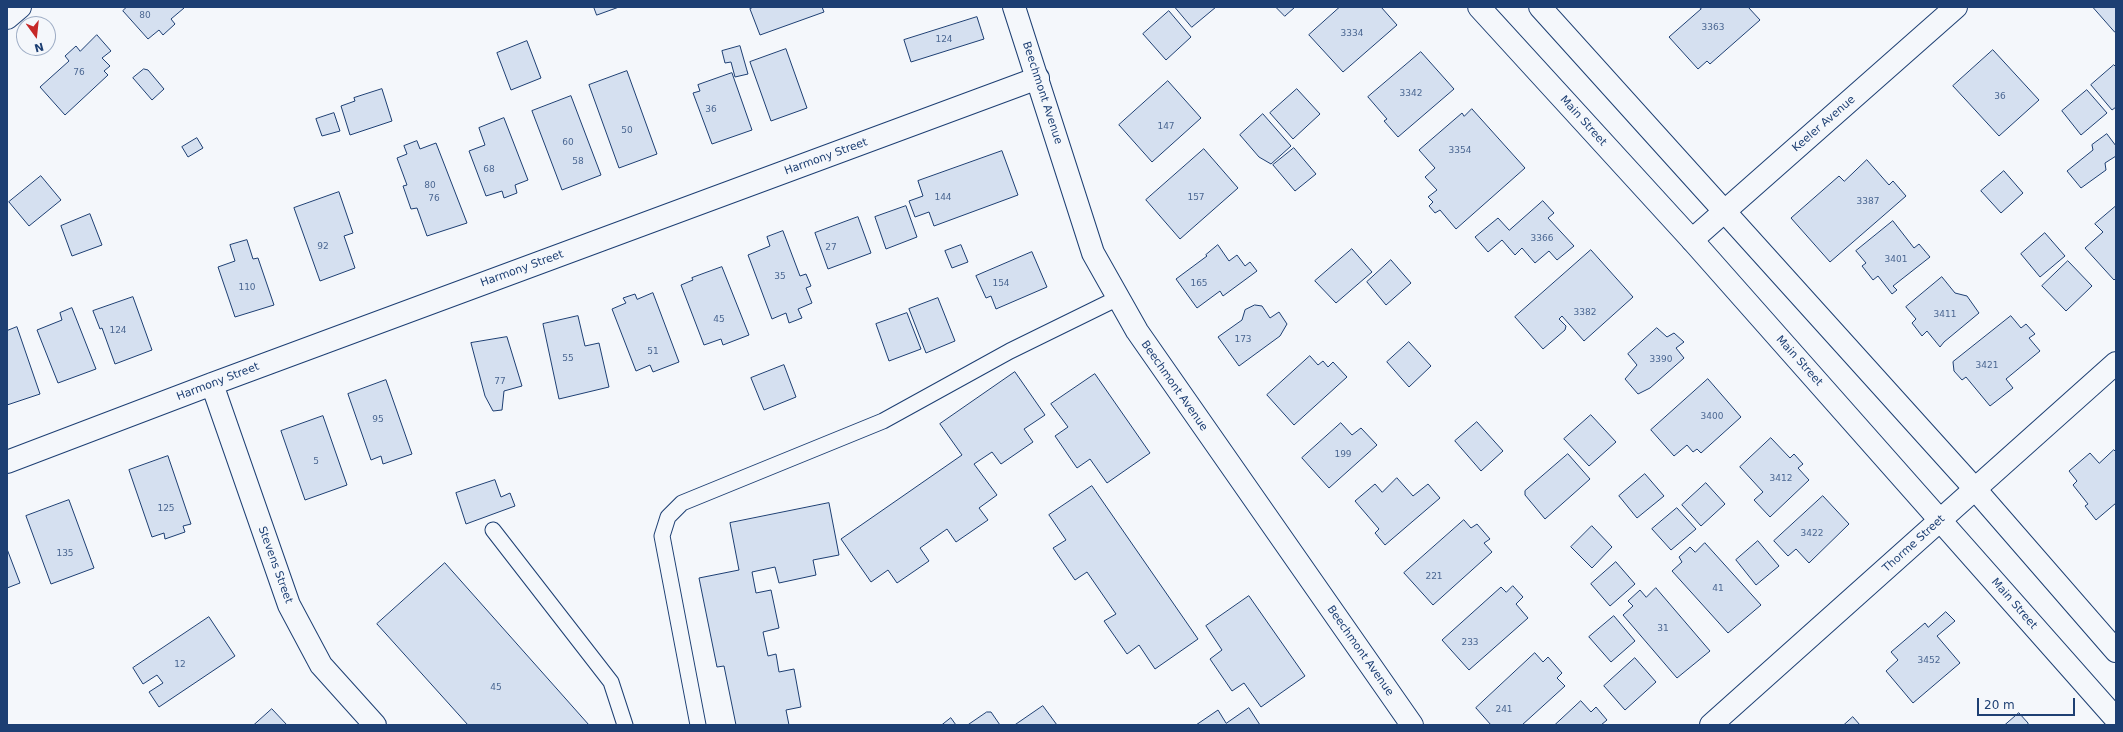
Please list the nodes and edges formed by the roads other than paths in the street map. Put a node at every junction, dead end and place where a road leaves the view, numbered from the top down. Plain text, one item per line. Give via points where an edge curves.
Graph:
1 (20, 7) edge
2 (1014, 7) edge
3 (1479, 7) edge
4 (1540, 7) edge
5 (1956, 7) edge
6 (7, 18) edge
7 (1038, 78) junction
8 (1725, 211) junction
9 (1692, 240) junction
10 (1118, 298) junction
11 (2116, 363) edge
12 (212, 384) junction
13 (7, 462) edge
14 (1975, 489) junction
15 (1941, 520) junction
16 (493, 530) dead end
17 (2116, 651) edge
18 (2116, 719) edge
19 (375, 725) edge
20 (624, 725) edge
21 (698, 725) edge
22 (1412, 725) edge
23 (1711, 725) edge

1 - 6 street
2 - 7 street, Beechmont Avenue
3 - 9 street, Main Street
4 - 8 street
5 - 8 street, Keeler Avenue
7 - 10 street, Beechmont Avenue via 1093,253
7 - 12 street, Harmony Street
8 - 9 street, Keeler Avenue
8 - 14 street
9 - 15 street, Main Street
10 - 21 lane via 1010,351 883,421 682,503 668,517 662,536
10 - 22 street, Beechmont Avenue via 1136,331
11 - 14 street, Thorme Street
12 - 13 street, Harmony Street
12 - 19 street, Stevens Street via 289,605 321,665
14 - 15 street, Thorme Street
14 - 17 street
15 - 18 street, Main Street
15 - 23 street, Thorme Street
16 - 20 lane via 611,682

